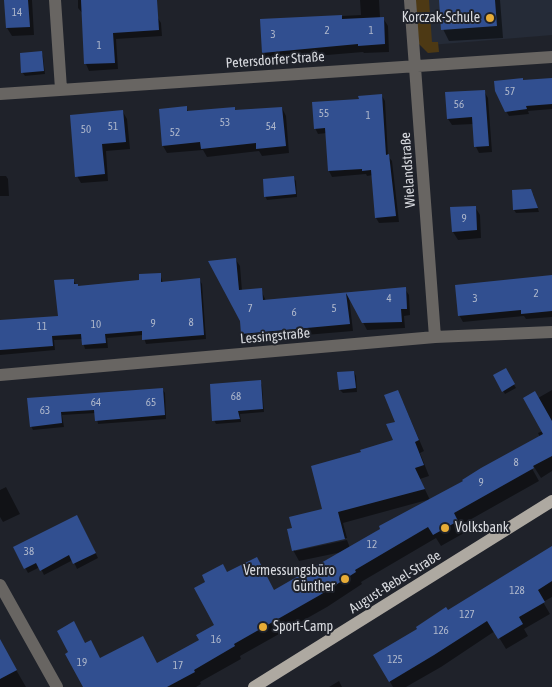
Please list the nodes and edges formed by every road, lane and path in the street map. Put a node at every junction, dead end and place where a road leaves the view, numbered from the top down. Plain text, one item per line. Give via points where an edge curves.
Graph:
1 (55, 0) edge
2 (410, 0) edge
3 (552, 57) edge
4 (415, 66) junction
5 (61, 89) junction
6 (0, 94) edge
7 (552, 332) edge
8 (435, 337) junction
9 (0, 375) edge
10 (552, 501) edge
11 (2, 592) edge
12 (57, 687) edge
13 (254, 687) edge

1 - 5 street
2 - 4 street, Wielandstraße
3 - 4 street, Petersdorfer Straße
4 - 5 street, Petersdorfer Straße
4 - 8 street, Wielandstraße
5 - 6 street, Petersdorfer Straße
7 - 8 street, Lessingstraße
8 - 9 street, Lessingstraße
10 - 13 main road, August-Bebel-Straße
11 - 12 street

